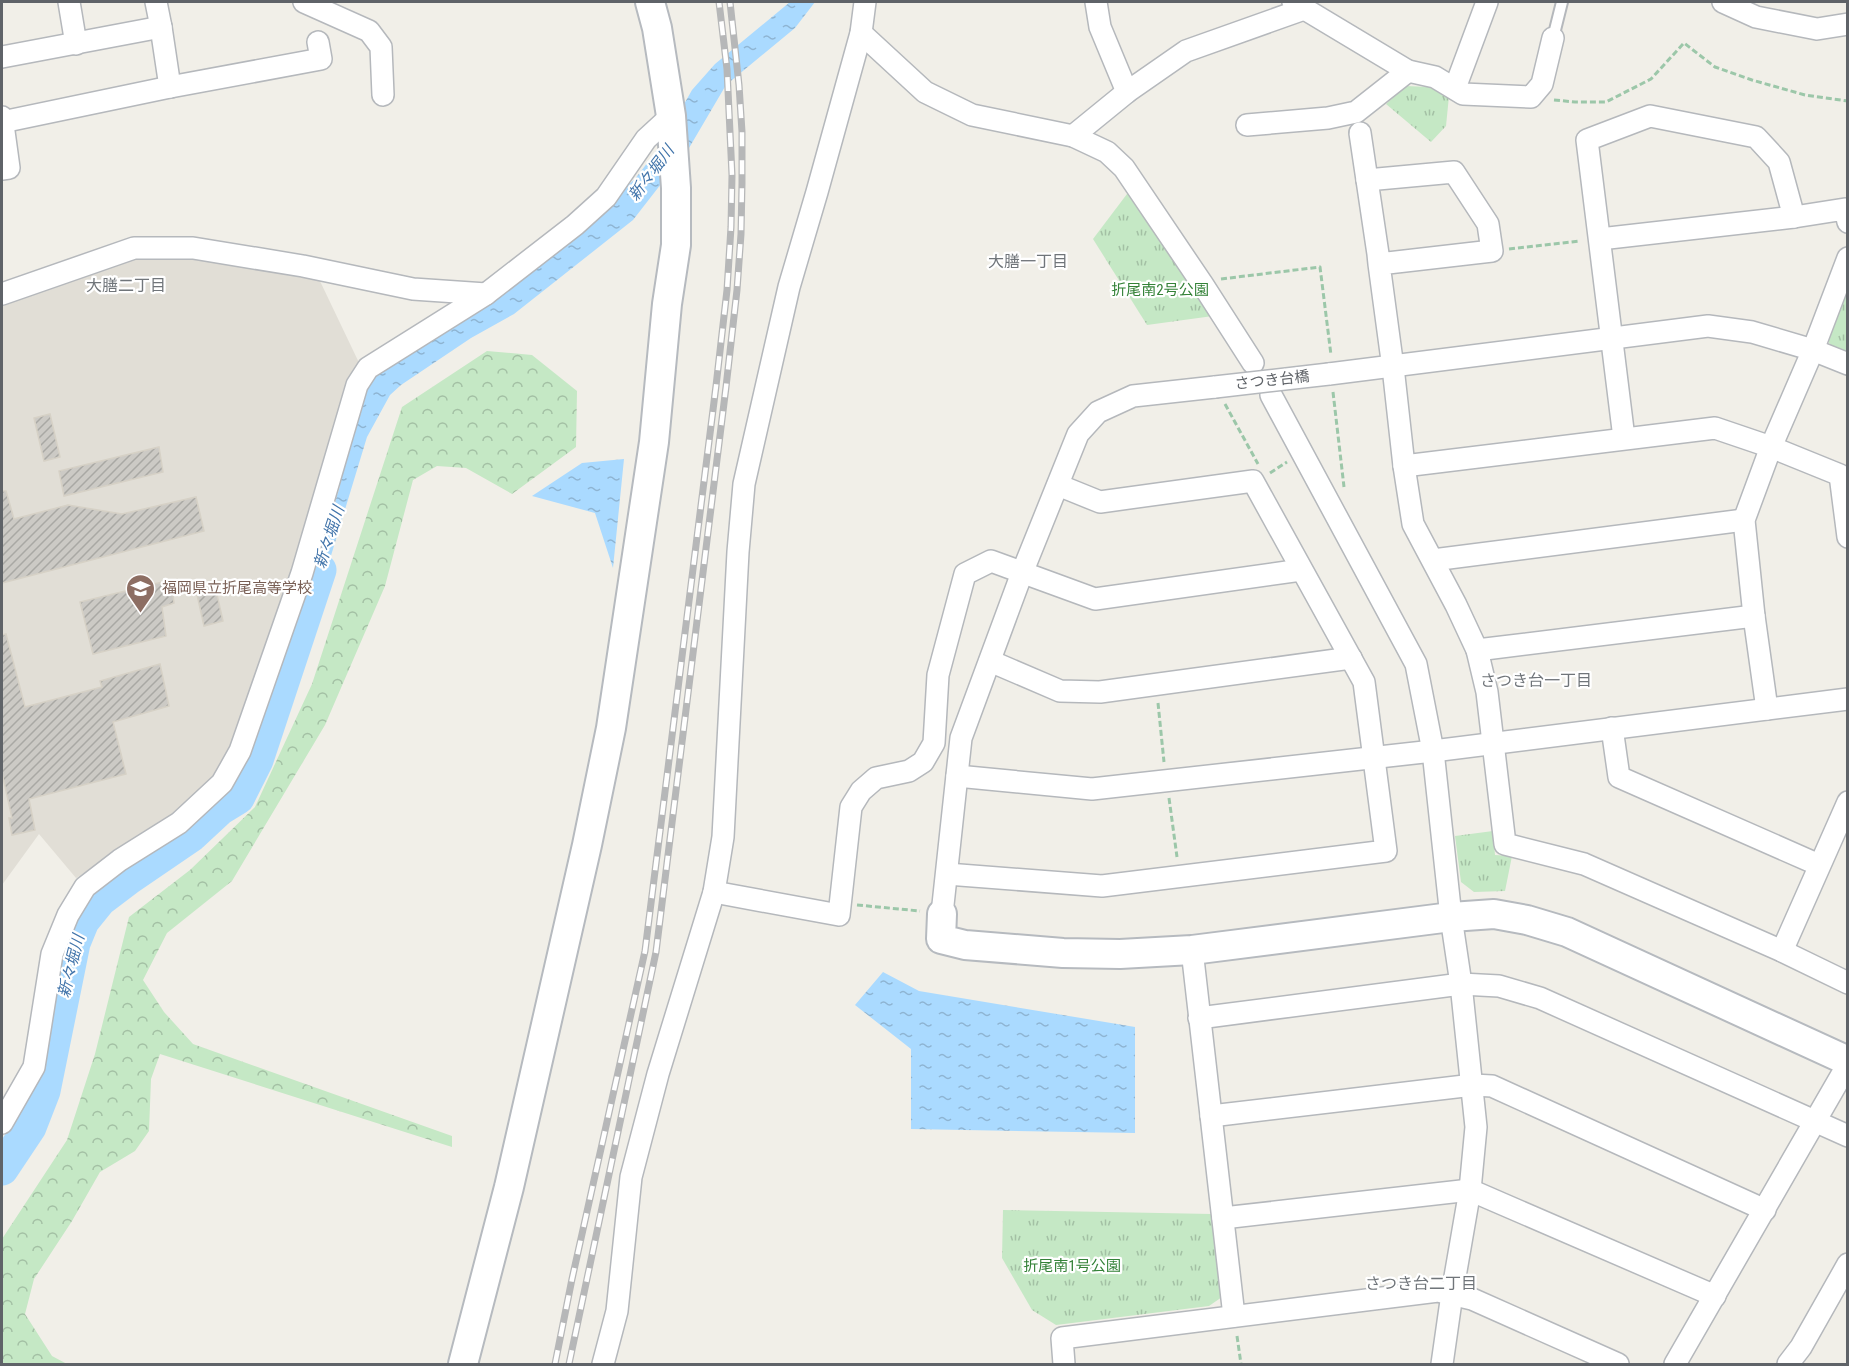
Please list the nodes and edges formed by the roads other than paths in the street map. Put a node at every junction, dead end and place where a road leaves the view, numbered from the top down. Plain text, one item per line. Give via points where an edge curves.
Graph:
1 (69, 2) edge
2 (156, 2) edge
3 (304, 2) edge
4 (650, 2) edge
5 (865, 2) edge
6 (1095, 2) edge
7 (1487, 2) edge
8 (1562, 2) edge
9 (1723, 2) edge
10 (1298, 5) edge
11 (1848, 24) edge
12 (161, 27) junction
13 (861, 33) junction
14 (1553, 38) joint
15 (318, 42) dead end
16 (76, 44) junction
17 (2, 57) edge
18 (1408, 71) junction
19 (170, 87) junction
20 (1455, 88) junction
21 (1127, 92) junction
22 (383, 95) dead end
23 (671, 116) junction
24 (2, 119) edge
25 (1247, 125) dead end
26 (1360, 133) dead end
27 (1073, 136) junction
28 (2, 169) edge
29 (1367, 180) junction
30 (1794, 217) junction
31 (1848, 222) edge
32 (1600, 239) junction
33 (1848, 258) edge
34 (1379, 264) junction
35 (2, 294) edge
36 (486, 294) junction
37 (1612, 338) junction
38 (1813, 350) junction
39 (1253, 363) dead end
40 (1848, 364) edge
41 (1393, 367) junction
42 (1271, 395) dead end
43 (1624, 438) junction
44 (1771, 447) junction
45 (1404, 466) junction
46 (1058, 485) junction
47 (1744, 520) junction
48 (1848, 537) edge
49 (1433, 560) junction
50 (1301, 570) junction
51 (1022, 573) junction
52 (1754, 616) junction
53 (1477, 650) junction
54 (1351, 658) junction
55 (990, 661) junction
56 (1848, 699) edge
57 (1767, 709) junction
58 (1612, 728) junction
59 (1492, 743) junction
60 (1433, 751) junction
61 (1373, 757) junction
62 (957, 776) junction
63 (1848, 802) edge
64 (1819, 865) junction
65 (946, 874) junction
66 (714, 892) junction
67 (931, 912) joint
68 (1451, 917) junction
69 (1192, 950) junction
70 (1782, 951) junction
71 (1848, 983) edge
72 (1461, 984) junction
73 (1199, 1018) junction
74 (1848, 1063) edge
75 (1473, 1085) junction
76 (1211, 1116) junction
77 (1816, 1121) junction
78 (2, 1123) edge
79 (1848, 1136) edge
80 (1470, 1190) junction
81 (1764, 1210) junction
82 (1223, 1218) junction
83 (1848, 1264) edge
84 (1452, 1294) junction
85 (1715, 1296) junction
86 (1234, 1316) junction
87 (463, 1365) edge
88 (603, 1365) edge
89 (1064, 1365) edge
90 (1442, 1365) edge
91 (1618, 1365) edge
92 (1675, 1365) edge
93 (1788, 1365) edge

1 - 16 street
2 - 12 street
3 - 22 street via 369,31 381,47
4 - 23 street
5 - 13 street
6 - 21 street via 1100,27
7 - 20 street
8 - 14 lane
9 - 11 street via 1756,17 1817,29
10 - 18 street
10 - 21 street via 1186,51
12 - 16 street
12 - 19 street
13 - 27 street via 925,92 972,115
13 - 66 street via 789,288 744,484 723,837
14 - 20 street via 1542,84 1531,97 1463,94
15 - 19 street via 321,59
16 - 17 street
18 - 20 street via 1435,77
18 - 25 street via 1356,112
19 - 24 street
21 - 27 street
23 - 36 street via 646,139 606,197
23 - 87 street via 676,245 666,304 654,442 611,728 509,1186
24 - 28 street via 9,168
26 - 29 street
27 - 39 street via 1107,152 1124,168
29 - 34 street
29 - 34 street via 1454,172 1488,224 1492,251
30 - 31 street via 1845,209
30 - 32 street
30 - 32 street via 1779,162 1756,137 1650,116 1587,140
32 - 37 street
33 - 38 street
34 - 41 street
35 - 36 street via 134,248 193,248 413,289
36 - 78 street via 368,368 357,385 302,573 240,751 222,783 179,823 85,887 52,954 34,1067
37 - 38 street, さつき台橋 via 1708,326 1752,332
37 - 41 street, さつき台橋
37 - 43 street
38 - 40 street, さつき台橋
38 - 44 street
41 - 45 street
41 - 46 street, さつき台橋, bridge via 1218,392 1133,396 1098,412 1078,434
42 - 60 street via 1416,664
43 - 44 street via 1715,428
43 - 45 street
44 - 47 street
44 - 48 street via 1840,475
45 - 49 street via 1413,524
46 - 50 street via 1100,502 1253,481
46 - 51 street, さつき台橋
47 - 49 street
47 - 52 street
49 - 53 street
50 - 51 street via 1095,599
50 - 54 street
51 - 55 street, さつき台橋
51 - 66 street via 991,561 965,574 938,675 934,743 923,762 909,771 876,778 851,807 839,915
52 - 53 street
52 - 57 street
53 - 59 street via 1487,692
54 - 55 street via 1100,692 1060,691
54 - 61 street via 1364,682
55 - 62 street, さつき台橋 via 961,738
56 - 57 street
57 - 58 street
58 - 59 street
58 - 64 street via 1619,777
59 - 60 street
59 - 70 street via 1505,844 1584,864
60 - 61 street
60 - 68 street
61 - 62 street via 1092,789
61 - 65 street via 1386,851 1102,886
62 - 65 street, さつき台橋
63 - 64 street
64 - 70 street
65 - 67 street, さつき台橋
66 - 88 street via 631,1177 616,1311
67 - 69 street via 941,939 965,945 1074,953
68 - 69 street
68 - 72 street
68 - 74 street via 1494,914 1567,933
69 - 73 street
70 - 71 street
72 - 73 street
72 - 75 street
72 - 77 street via 1499,986 1540,998
73 - 76 street
74 - 77 street
75 - 76 street
75 - 80 street via 1476,1127
75 - 81 street via 1492,1086
76 - 82 street
77 - 79 street
77 - 81 street
80 - 82 street
80 - 84 street
80 - 85 street
81 - 85 street
82 - 86 street
83 - 93 street
84 - 86 street via 1438,1291
84 - 90 street
84 - 91 street via 1472,1299
85 - 92 street
86 - 89 street via 1062,1338

